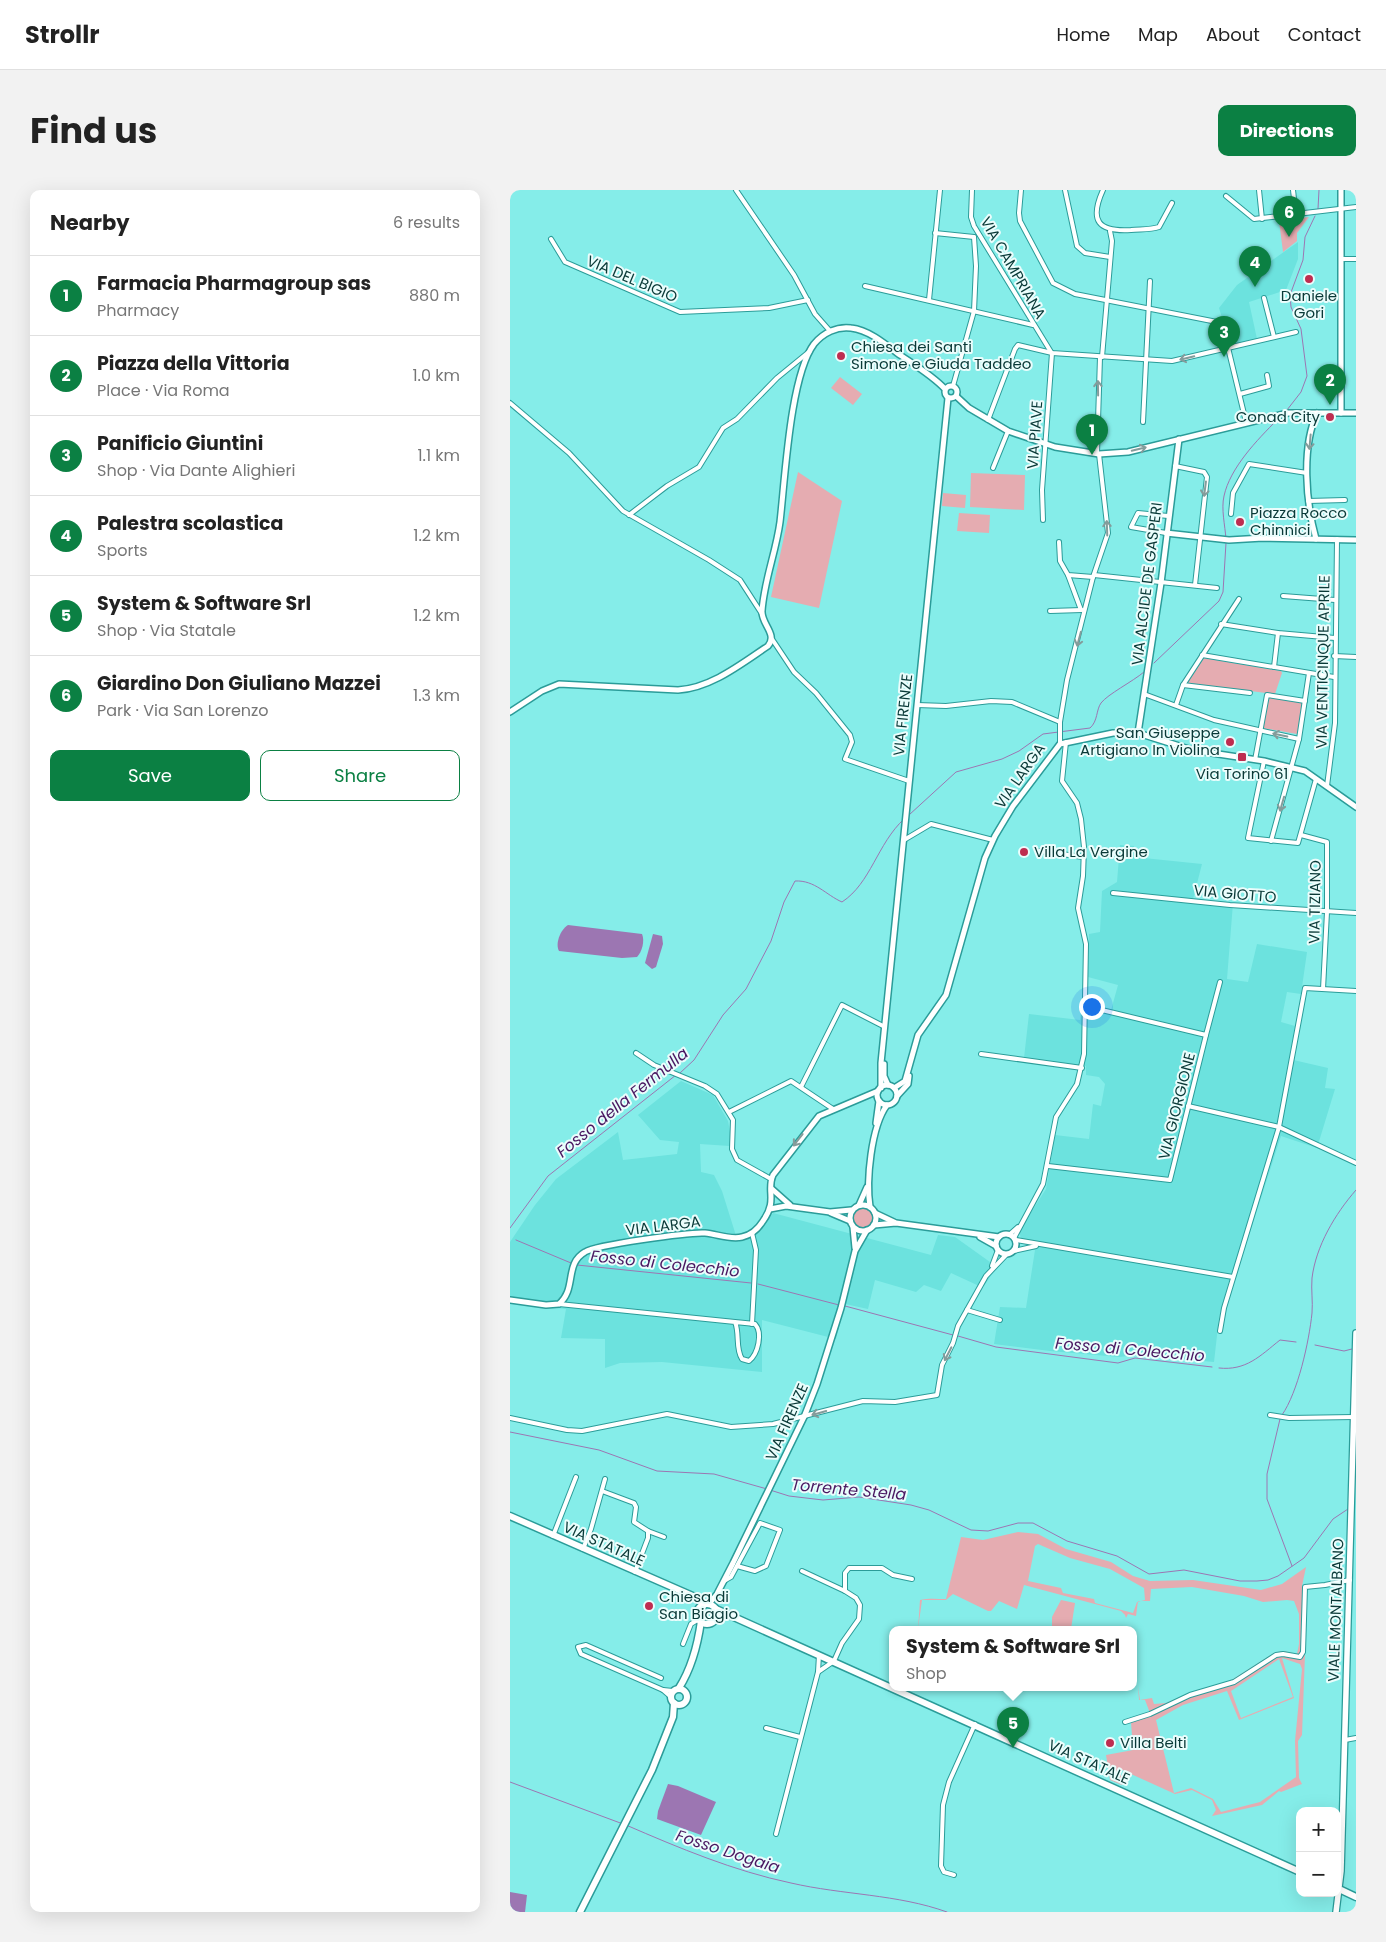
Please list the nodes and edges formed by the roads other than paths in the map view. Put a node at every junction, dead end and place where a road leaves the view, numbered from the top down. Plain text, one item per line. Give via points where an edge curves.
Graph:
1 (736, 190) edge
2 (940, 190) edge
3 (972, 190) edge
4 (1021, 190) edge
5 (1065, 190) edge
6 (1103, 190) edge
7 (1259, 190) edge
8 (1293, 190) edge
9 (1341, 190) edge
10 (1226, 196) dead end
11 (1172, 203) dead end
12 (1356, 207) edge
13 (1341, 209) junction
14 (1296, 216) junction
15 (1262, 219) junction
16 (1110, 231) junction
17 (935, 233) junction
18 (974, 237) junction
19 (979, 237) junction
20 (551, 238) dead end
21 (1110, 257) junction
22 (1342, 259) junction
23 (1356, 259) edge
24 (1150, 281) dead end
25 (865, 286) dead end
26 (1264, 298) dead end
27 (808, 300) junction
28 (929, 300) junction
29 (1107, 300) junction
30 (1148, 308) junction
31 (974, 311) junction
32 (1032, 325) junction
33 (830, 331) junction
34 (1296, 332) dead end
35 (1274, 337) junction
36 (1228, 348) junction
37 (810, 351) junction
38 (1052, 353) junction
39 (1101, 357) junction
40 (1145, 361) junction
41 (1267, 375) dead end
42 (953, 386) junction
43 (945, 389) junction
44 (1240, 394) junction
45 (956, 396) junction
46 (948, 398) junction
47 (510, 403) edge
48 (1317, 413) junction
49 (1341, 413) junction
50 (1356, 413) edge
51 (988, 420) junction
52 (1143, 422) dead end
53 (1246, 422) junction
54 (1008, 431) junction
55 (1179, 439) junction
56 (1046, 444) junction
57 (1098, 454) junction
58 (1175, 466) junction
59 (992, 468) dead end
60 (1307, 473) junction
61 (1345, 500) dead end
62 (1308, 501) junction
63 (1231, 514) dead end
64 (629, 515) junction
65 (1168, 516) junction
66 (1043, 520) dead end
67 (1166, 533) junction
68 (1199, 537) junction
69 (1316, 539) junction
70 (1337, 539) junction
71 (1356, 540) edge
72 (1059, 542) dead end
73 (1068, 575) junction
74 (1094, 576) junction
75 (1161, 583) junction
76 (1195, 585) junction
77 (1217, 588) dead end
78 (1283, 596) dead end
79 (1239, 599) dead end
80 (1335, 600) junction
81 (1083, 610) junction
82 (1050, 611) dead end
83 (762, 614) junction
84 (1221, 624) junction
85 (1278, 633) junction
86 (1335, 638) junction
87 (772, 639) junction
88 (1202, 655) junction
89 (1334, 656) junction
90 (1356, 657) edge
91 (1274, 667) junction
92 (1309, 673) junction
93 (1334, 677) junction
94 (1183, 685) junction
95 (1250, 693) dead end
96 (1144, 694) junction
97 (1305, 701) junction
98 (916, 705) junction
99 (1176, 705) junction
100 (510, 712) edge
101 (1060, 722) junction
102 (1260, 731) junction
103 (1138, 733) junction
104 (1299, 739) junction
105 (1066, 742) junction
106 (1060, 744) junction
107 (1052, 751) junction
108 (1064, 755) junction
109 (1255, 760) junction
110 (1264, 761) junction
111 (1292, 767) junction
112 (1317, 778) junction
113 (909, 781) junction
114 (1327, 786) junction
115 (1356, 807) edge
116 (1301, 835) junction
117 (904, 840) junction
118 (993, 840) junction
119 (1271, 841) junction
120 (1040, 851) dead end
121 (1083, 857) junction
122 (1113, 893) dead end
123 (1327, 912) junction
124 (1356, 913) edge
125 (1220, 982) dead end
126 (1323, 989) junction
127 (1356, 990) edge
128 (1085, 1006) junction
129 (886, 1027) junction
130 (885, 1035) junction
131 (1206, 1035) junction
132 (636, 1053) dead end
133 (981, 1054) dead end
134 (1082, 1068) junction
135 (908, 1070) junction
136 (888, 1085) junction
137 (801, 1087) junction
138 (894, 1088) junction
139 (879, 1089) junction
140 (867, 1096) junction
141 (897, 1096) junction
142 (878, 1099) junction
143 (886, 1106) junction
144 (1188, 1106) junction
145 (833, 1109) junction
146 (729, 1112) junction
147 (1279, 1127) junction
148 (875, 1138) junction
149 (1356, 1163) edge
150 (1048, 1166) junction
151 (771, 1179) junction
152 (868, 1184) junction
153 (772, 1188) junction
154 (859, 1205) junction
155 (792, 1206) junction
156 (870, 1207) junction
157 (770, 1209) junction
158 (851, 1210) junction
159 (830, 1212) junction
160 (875, 1213) junction
161 (850, 1221) junction
162 (896, 1223) junction
163 (874, 1225) junction
164 (853, 1227) junction
165 (867, 1230) junction
166 (752, 1233) junction
167 (977, 1236) junction
168 (999, 1237) junction
169 (1013, 1238) junction
170 (1040, 1246) junction
171 (997, 1248) junction
172 (855, 1251) junction
173 (1014, 1251) junction
174 (1006, 1255) junction
175 (991, 1268) junction
176 (1233, 1277) junction
177 (510, 1300) edge
178 (559, 1304) junction
179 (967, 1310) junction
180 (1000, 1320) dead end
181 (736, 1322) junction
182 (752, 1324) junction
183 (1220, 1330) dead end
184 (1356, 1333) edge
185 (1355, 1386) edge
186 (1270, 1415) dead end
187 (804, 1417) junction
188 (1354, 1417) junction
189 (510, 1418) edge
190 (576, 1477) dead end
191 (605, 1479) dead end
192 (602, 1492) junction
193 (510, 1516) edge
194 (648, 1531) junction
195 (553, 1536) junction
196 (664, 1537) dead end
197 (584, 1549) junction
198 (737, 1566) junction
199 (802, 1571) dead end
200 (635, 1572) junction
201 (1352, 1578) edge
202 (912, 1579) dead end
203 (724, 1581) junction
204 (845, 1591) junction
205 (709, 1607) junction
206 (730, 1614) junction
207 (716, 1618) junction
208 (702, 1621) junction
209 (683, 1644) dead end
210 (822, 1656) junction
211 (834, 1662) junction
212 (630, 1664) junction
213 (823, 1668) junction
214 (818, 1672) junction
215 (626, 1673) junction
216 (686, 1676) junction
217 (661, 1678) dead end
218 (889, 1686) edge
219 (686, 1691) junction
220 (900, 1691) edge
221 (674, 1695) junction
222 (681, 1705) junction
223 (672, 1717) junction
224 (1125, 1722) dead end
225 (975, 1724) junction
226 (766, 1728) dead end
227 (800, 1737) junction
228 (1356, 1738) edge
229 (1345, 1740) junction
230 (776, 1834) dead end
231 (1340, 1852) edge
232 (1296, 1870) edge
233 (954, 1875) dead end
234 (1341, 1889) edge
235 (1356, 1896) edge
236 (1337, 1897) edge
237 (580, 1912) edge
238 (1336, 1912) edge

1 - 27 street
2 - 17 street
3 - 19 street, VIA CAMPRIANA via 971,217
4 - 29 street via 1020,220 1052,283 1068,292
5 - 21 street via 1077,246 1085,253
6 - 16 street via 1097,218
7 - 15 street
8 - 14 street
9 - 13 street
10 - 15 street via 1250,218
11 - 16 street via 1159,227
12 - 13 street
13 - 14 street
13 - 22 street
14 - 15 street
16 - 21 street, VIA LARGA
17 - 18 street
17 - 28 street
18 - 19 street
18 - 31 street
19 - 32 street, VIA CAMPRIANA
20 - 27 street, VIA DEL BIGIO via 565,262 680,312 769,308
21 - 29 street, VIA LARGA
22 - 23 street
22 - 49 street
24 - 30 street
25 - 28 street
26 - 35 street
27 - 33 street
28 - 31 street
29 - 30 street
29 - 39 street, VIA LARGA
30 - 36 street via 1222,323
30 - 40 street
31 - 32 street
31 - 42 street
32 - 38 street, VIA CAMPRIANA
33 - 37 street
33 - 43 street via 850,328 870,334
34 - 35 street
35 - 36 street
36 -> 40 street via 1172,361
36 - 44 street
37 - 64 street via 777,378 737,419 723,428 699,467
37 - 83 street via 800,381 784,475 780,522
38 - 39 street
38 - 51 street via 1016,346
38 - 56 street, VIA PIAVE
39 - 40 street
57 -> 39 street, VIA LARGA
40 - 52 street
41 - 44 street via 1269,386
42 - 43 street
42 - 45 street
43 - 46 street
44 - 53 street
45 - 46 street
45 - 51 street
46 - 98 street, VIA FIRENZE
47 - 64 street via 569,454
48 - 49 street
48 - 53 street via 1288,413
48 -> 60 street via 1310,435
49 - 50 street
51 - 54 street
53 - 55 street
54 - 56 street
54 - 59 street
57 -> 55 street via 1128,452
55 - 58 street, VIA ALCIDE DE GASPERI
56 - 57 street
56 - 66 street, VIA PIAVE
74 -> 57 street, VIA LARGA via 1108,534
58 - 65 street, VIA ALCIDE DE GASPERI
58 -> 68 street via 1204,472 1207,477
60 - 62 street
60 - 63 street via 1249,464 1233,493
61 - 62 street
62 - 69 street
64 - 83 street via 740,580
65 - 67 street, VIA ALCIDE DE GASPERI
65 - 67 street via 1138,512 1131,527
67 - 68 street
67 - 75 street, VIA ALCIDE DE GASPERI
68 - 69 street via 1218,540
68 - 76 street
69 - 70 street
70 - 71 street
70 - 80 street, VIA VENTICINQUE APRILE
72 - 73 street via 1060,561
73 - 74 street
73 - 81 street
74 - 75 street
74 - 81 street, VIA LARGA
75 - 76 street
75 - 96 street, VIA ALCIDE DE GASPERI
76 - 77 street
78 - 80 street
79 - 84 street
80 - 86 street, VIA VENTICINQUE APRILE
81 - 82 street
81 -> 101 street, VIA LARGA
83 - 87 street
84 - 85 street
84 - 88 street
85 - 86 street
85 - 91 street
86 - 89 street, VIA VENTICINQUE APRILE
87 - 100 street via 768,646 736,667 692,688 559,684
87 - 113 street via 794,672 816,693 850,736 852,742 845,759
88 - 91 street
88 - 94 street
89 - 90 street
89 - 93 street, VIA VENTICINQUE APRILE
91 - 92 street
92 - 93 street
92 - 97 street
93 - 114 street, VIA VENTICINQUE APRILE via 1335,731
94 - 95 street
94 - 99 street
96 - 99 street
96 - 103 street, VIA ALCIDE DE GASPERI
97 - 102 street via 1267,695
97 - 104 street
98 - 101 street via 1012,702
98 - 113 street, VIA FIRENZE
99 - 102 street via 1214,720
101 - 106 street, VIA LARGA
104 -> 102 street
102 - 109 street
103 - 105 street via 1113,733
103 - 109 street via 1192,750
104 - 111 street
105 - 106 street
105 - 108 street
106 - 107 street, VIA LARGA
107 - 108 street via 1058,750
107 - 118 street, VIA LARGA
108 - 121 street via 1062,781 1077,803 1082,819
109 - 110 street
110 - 111 street
110 - 119 street via 1248,838
111 - 112 street
111 -> 119 street
112 - 114 street
112 - 116 street
113 - 117 street, VIA FIRENZE
114 - 115 street
116 - 119 street via 1298,843
116 - 123 street, VIA TIZIANO via 1327,842
117 - 118 street via 931,824
117 - 129 street, VIA FIRENZE
118 - 135 street, VIA LARGA via 946,995 918,1035
120 - 121 street
121 - 128 street via 1078,908 1086,944
122 - 123 street, VIA GIOTTO via 1230,906
123 - 124 street, VIA GIOTTO
123 - 126 street, VIA TIZIANO
125 - 131 street, VIA GIORGIONE
126 - 127 street
126 - 147 street via 1305,988
128 - 131 street
128 - 134 street
129 - 130 street, VIA FIRENZE
129 - 137 street via 842,1004
130 - 136 street, VIA FIRENZE via 884,1072
130 - 139 street, VIA FIRENZE
131 - 144 street, VIA GIORGIONE
132 - 146 street via 672,1074 712,1090
133 - 134 street
134 - 150 street via 1077,1084 1056,1117
135 - 138 street, VIA LARGA via 904,1083
135 - 141 street, VIA LARGA via 908,1084
136 - 138 street
136 - 139 street
137 - 145 street
137 - 146 street via 791,1081
138 - 141 street
139 - 140 street
139 - 142 street, VIA FIRENZE
140 - 142 street
140 - 145 street
141 - 143 street, VIA FIRENZE via 893,1104
142 - 143 street
142 - 148 street, VIA FIRENZE
143 - 148 street, VIA FIRENZE
144 - 147 street
144 - 150 street, VIA GIORGIONE via 1170,1180
145 -> 151 street via 811,1125
146 - 151 street via 735,1129 732,1150 737,1160
147 - 149 street
147 - 176 street
148 - 152 street, VIA FIRENZE
150 - 169 street via 1043,1184
151 - 153 street
152 - 154 street, VIA FIRENZE
152 - 156 street, VIA FIRENZE
153 - 155 street
153 - 157 street
154 - 156 street
154 - 158 street
155 - 157 street
155 - 159 street
156 - 160 street
157 - 166 street
158 - 159 street
158 - 161 street
159 - 161 street
160 - 162 street
160 - 163 street
161 - 164 street, VIA FIRENZE
162 - 163 street
162 - 167 street
163 - 165 street, VIA FIRENZE
164 - 165 street
164 - 172 street, VIA FIRENZE
165 - 172 street, VIA FIRENZE
166 - 178 street, VIA LARGA via 736,1238 693,1234 591,1249 576,1261 570,1291
166 - 182 street via 756,1250
167 - 168 street
167 - 171 street
168 - 169 street
168 - 171 street
169 - 170 street
169 - 173 street
170 - 173 street
170 - 176 street
171 - 174 street
171 - 175 street
172 - 187 street, VIA FIRENZE via 842,1308
173 - 174 street
174 - 175 street
175 - 179 street
176 - 183 street
177 - 178 street
178 - 181 street
179 - 180 street
179 -> 187 street via 942,1365 936,1395 895,1402 863,1401
181 - 182 street
181 - 182 street via 738,1353 749,1361 755,1356 758,1331
184 - 185 main road, VIALE MONTALBANO
185 - 188 main road, VIALE MONTALBANO
186 - 188 street via 1278,1418
187 - 189 street via 773,1424 731,1426 668,1414 582,1431
187 - 203 street, VIA FIRENZE
188 - 201 main road, VIALE MONTALBANO
190 - 195 street
191 - 192 street
192 - 194 street via 634,1503 634,1522
192 - 197 street
193 - 195 main road, VIA STATALE
194 - 196 street
194 - 200 street
195 - 197 main road, VIA STATALE
197 - 200 main road, VIA STATALE
198 - 198 street via 760,1523 780,1530 766,1566 755,1571
198 - 203 street
199 - 204 street
200 - 205 main road, VIA STATALE
201 - 224 street via 1305,1587 1304,1652 1300,1657 1276,1655 1234,1682 1190,1695
201 - 229 main road, VIALE MONTALBANO
202 - 204 street via 892,1575 882,1568 849,1568 844,1573
203 - 205 street, VIA FIRENZE
204 - 211 street via 858,1601 860,1613
205 - 206 main road, VIA STATALE
205 - 207 main road
205 - 208 main road via 698,1614
206 - 207 main road
206 - 210 main road, VIA STATALE
207 - 208 main road
208 - 209 street via 691,1624
208 - 216 main road
210 - 211 main road, VIA STATALE
210 - 213 street
210 - 214 street
211 - 213 street
211 - 218 main road, VIA STATALE
212 - 215 street
212 - 215 street via 586,1644 578,1647 581,1654
212 - 217 street
213 - 214 street
214 - 227 street
215 - 221 street
216 - 219 main road
216 - 221 main road
219 - 221 main road
219 - 222 main road via 687,1700
220 - 225 main road, VIA STATALE
221 - 222 main road
221 - 223 main road
222 - 223 main road
223 - 237 main road via 652,1770
225 - 232 main road, VIA STATALE
225 - 233 street via 949,1782 943,1805 941,1866 944,1872
226 - 227 street
227 - 230 street
228 - 229 street
229 - 231 main road, VIALE MONTALBANO
234 - 235 main road
236 - 238 main road, VIALE MONTALBANO

